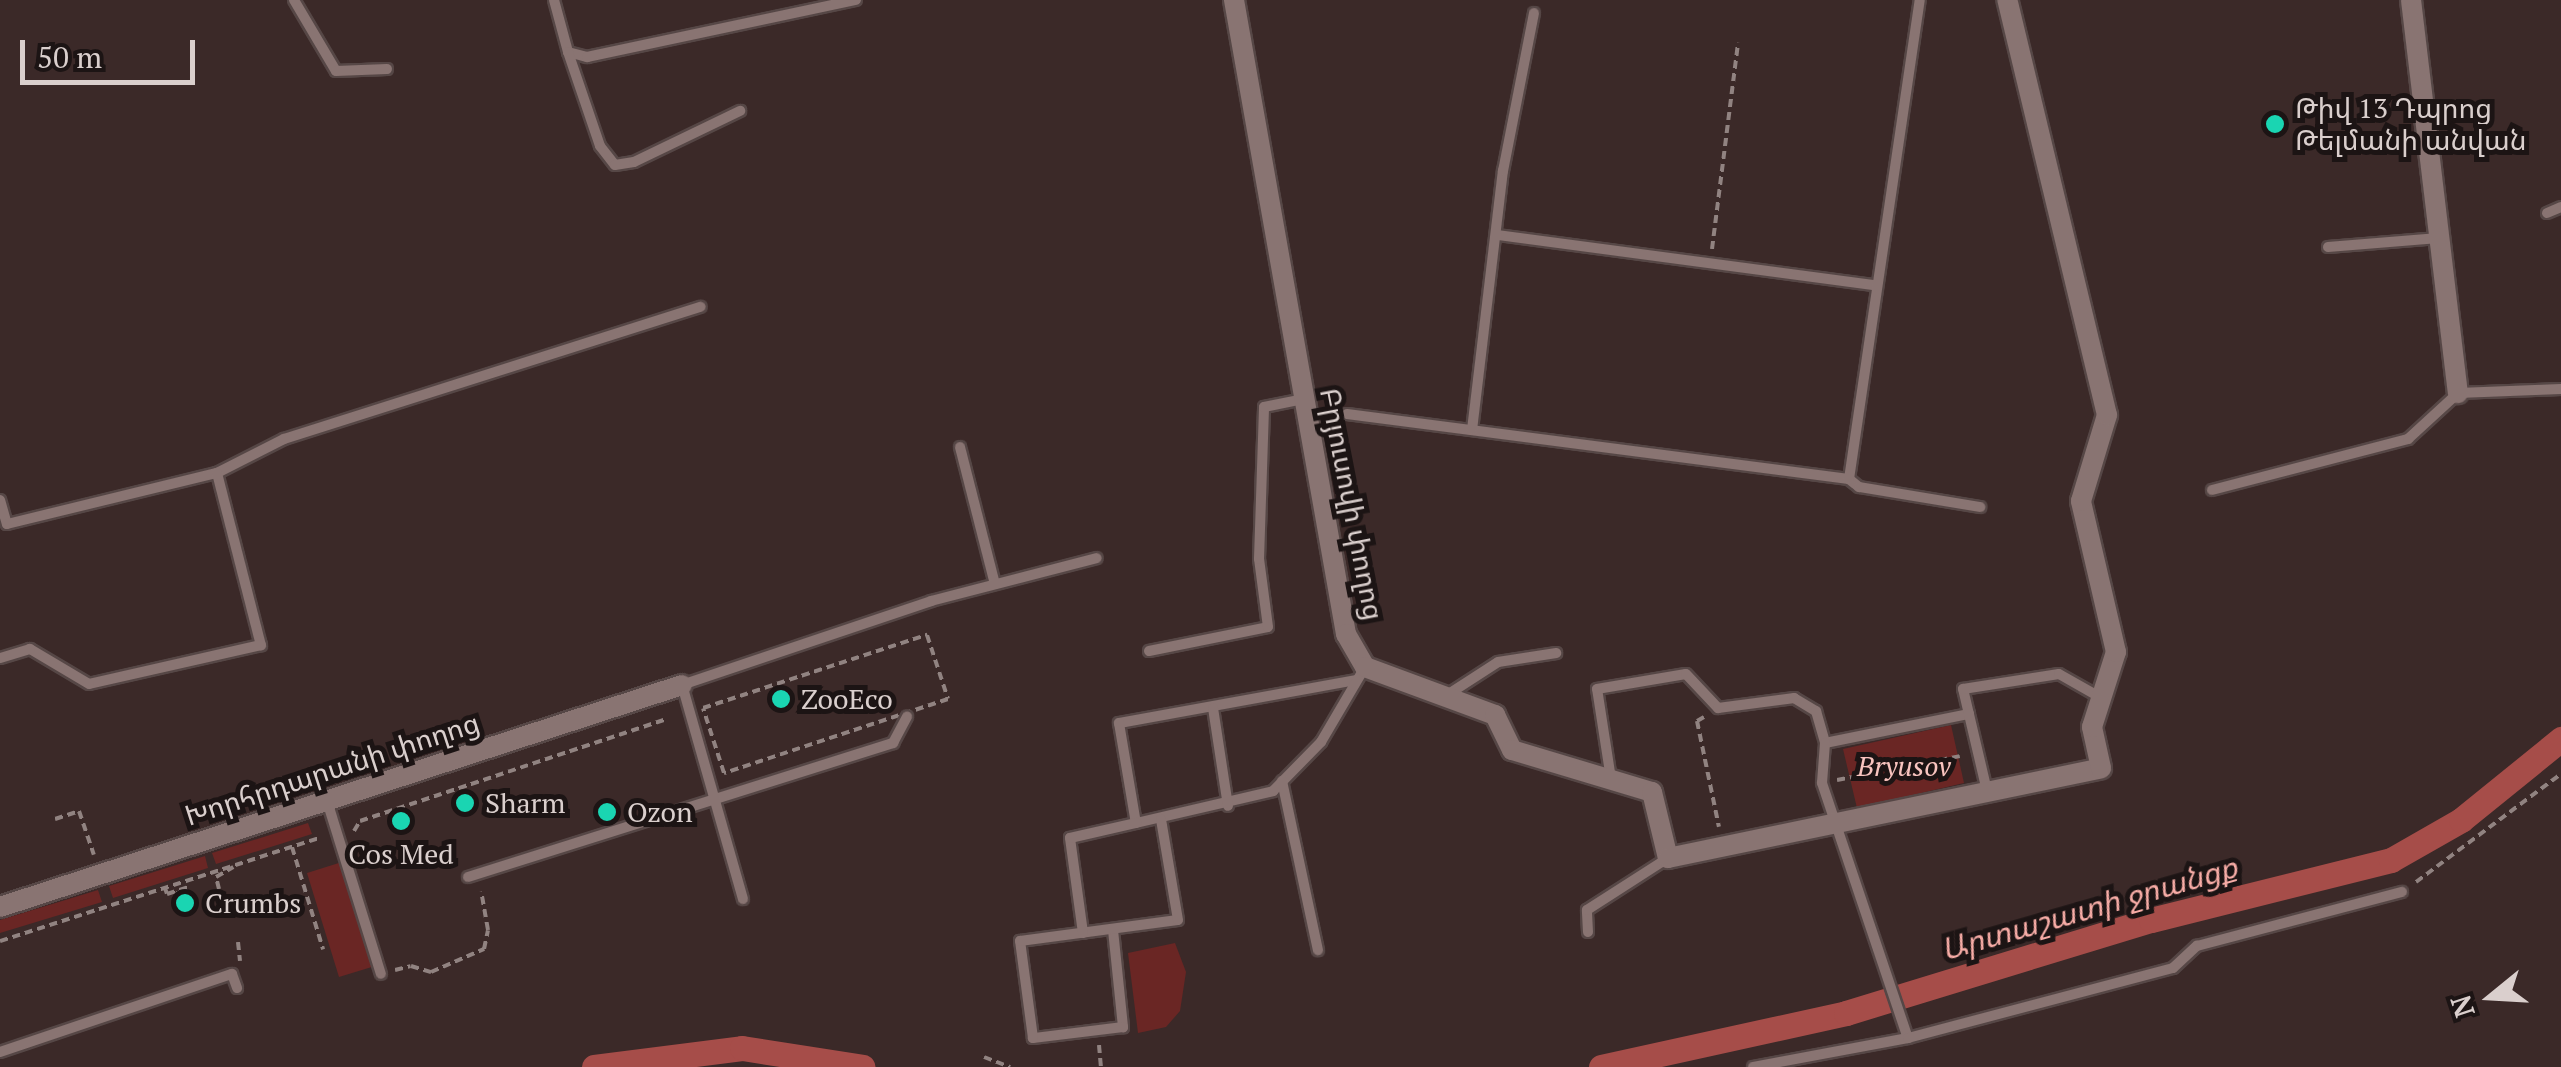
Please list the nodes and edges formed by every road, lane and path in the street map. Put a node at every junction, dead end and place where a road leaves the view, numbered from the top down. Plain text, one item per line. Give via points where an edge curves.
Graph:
1 (294, 0) edge
2 (554, 0) edge
3 (856, 0) edge
4 (1234, 0) edge
5 (1920, 0) edge
6 (2007, 0) edge
7 (2410, 0) edge
8 (1534, 13) dead end
9 (1738, 43) dead end
10 (568, 52) junction
11 (387, 69) dead end
12 (740, 111) dead end
13 (2561, 207) edge
14 (2547, 213) dead end
15 (1498, 235) junction
16 (2439, 238) junction
17 (2328, 247) dead end
18 (1710, 263) junction
19 (1874, 285) junction
20 (701, 308) dead end
21 (2561, 389) edge
22 (2458, 393) junction
23 (1304, 399) junction
24 (1347, 414) dead end
25 (1472, 430) junction
26 (960, 447) dead end
27 (217, 473) junction
28 (1849, 479) junction
29 (2212, 490) dead end
30 (0, 500) edge
31 (1980, 507) dead end
32 (1097, 558) dead end
33 (995, 584) junction
34 (1149, 651) dead end
35 (1556, 652) dead end
36 (0, 658) edge
37 (1361, 674) junction
38 (682, 684) junction
39 (1444, 698) junction
40 (2104, 700) junction
41 (703, 708) dead end
42 (1213, 708) junction
43 (1718, 708) junction
44 (1969, 714) junction
45 (907, 717) dead end
46 (667, 719) dead end
47 (1824, 743) junction
48 (1978, 752) junction
49 (724, 772) dead end
50 (2561, 774) edge
51 (1612, 780) junction
52 (1282, 782) junction
53 (1822, 783) junction
54 (1987, 792) junction
55 (326, 800) junction
56 (714, 800) junction
57 (1228, 806) junction
58 (55, 819) dead end
59 (1160, 819) junction
60 (1136, 823) junction
61 (1836, 823) junction
62 (344, 834) dead end
63 (319, 839) dead end
64 (1722, 846) junction
65 (292, 848) junction
66 (1668, 858) junction
67 (233, 866) junction
68 (100, 874) junction
69 (473, 876) joint
70 (189, 887) dead end
71 (165, 888) junction
72 (219, 889) dead end
73 (177, 891) junction
74 (2402, 892) joint
75 (743, 899) dead end
76 (180, 902) dead end
77 (0, 907) edge
78 (1112, 930) junction
79 (1588, 932) dead end
80 (1084, 934) junction
81 (0, 941) edge
82 (238, 942) dead end
83 (324, 949) dead end
84 (1318, 950) dead end
85 (243, 956) dead end
86 (381, 974) joint
87 (237, 988) dead end
88 (1908, 1038) junction
89 (0, 1052) edge
90 (984, 1057) dead end
91 (1010, 1067) edge
92 (1753, 1067) edge

1 - 11 lane via 336,72
2 - 10 lane
3 - 10 lane via 587,57
4 - 23 street, Բրյուսովի փողոց
5 - 19 lane
6 - 40 street via 2106,415 2081,502 2116,652
7 - 16 street
8 - 15 lane via 1503,170
9 - 18 path
10 - 12 lane via 600,146 615,165
13 - 14 lane
15 - 18 lane
15 - 25 lane
16 - 17 lane
16 - 22 street
18 - 19 lane
19 - 28 lane
20 - 27 lane via 284,439
21 - 22 lane
22 - 29 lane via 2408,439
23 - 34 lane via 1264,407 1258,559 1268,627
23 - 37 street, Բրյուսովի փողոց via 1346,634
24 - 25 lane
25 - 28 lane
26 - 33 lane
27 - 30 lane via 7,524
27 - 36 lane via 262,645 89,684 30,649
28 - 31 lane via 1859,487
32 - 33 lane
33 - 38 lane
35 - 39 lane via 1498,662
37 - 39 street
37 - 42 lane
37 - 52 lane via 1321,742
38 - 55 street, Խորհրդարանի փողոց
38 - 56 lane
39 - 51 street via 1495,715 1512,750
40 - 44 lane via 2059,674 1963,689
40 - 54 street via 2092,727 2101,768
41 - 49 path via 927,635 948,700
42 - 57 lane
42 - 60 lane via 1119,722
43 - 47 lane via 1794,698 1816,710
43 - 51 lane via 1686,674 1596,689
43 - 64 path via 1697,721
44 - 47 lane
44 - 48 lane
45 - 56 lane via 892,743
46 - 62 path via 360,821
47 - 53 lane
48 - 53 path
48 - 54 lane
50 - 74 path
51 - 66 street via 1652,792
52 - 57 lane via 1256,800
52 - 84 lane
53 - 61 lane
54 - 61 street
55 - 68 street, Խորհրդարանի փողոց
55 - 86 lane
56 - 69 lane
56 - 75 lane
57 - 59 lane
58 - 68 path via 80,811
59 - 60 lane
59 - 78 lane via 1178,920
60 - 80 lane via 1070,838
61 - 64 street
61 - 88 lane
63 - 65 path
64 - 66 street
65 - 67 path
65 - 83 path
66 - 79 lane via 1587,910
67 - 71 path
67 - 72 path via 216,877
68 - 77 street, Խորհրդարանի փողոց
69 - 86 path via 488,930 484,948 431,972 411,966
70 - 73 path
71 - 73 path
71 - 81 path
73 - 76 path
74 - 88 lane via 2196,946 2173,968
78 - 80 lane
78 - 80 lane via 1124,1028 1033,1038 1020,941
82 - 85 path
87 - 89 lane via 232,974
88 - 92 lane
90 - 91 path

